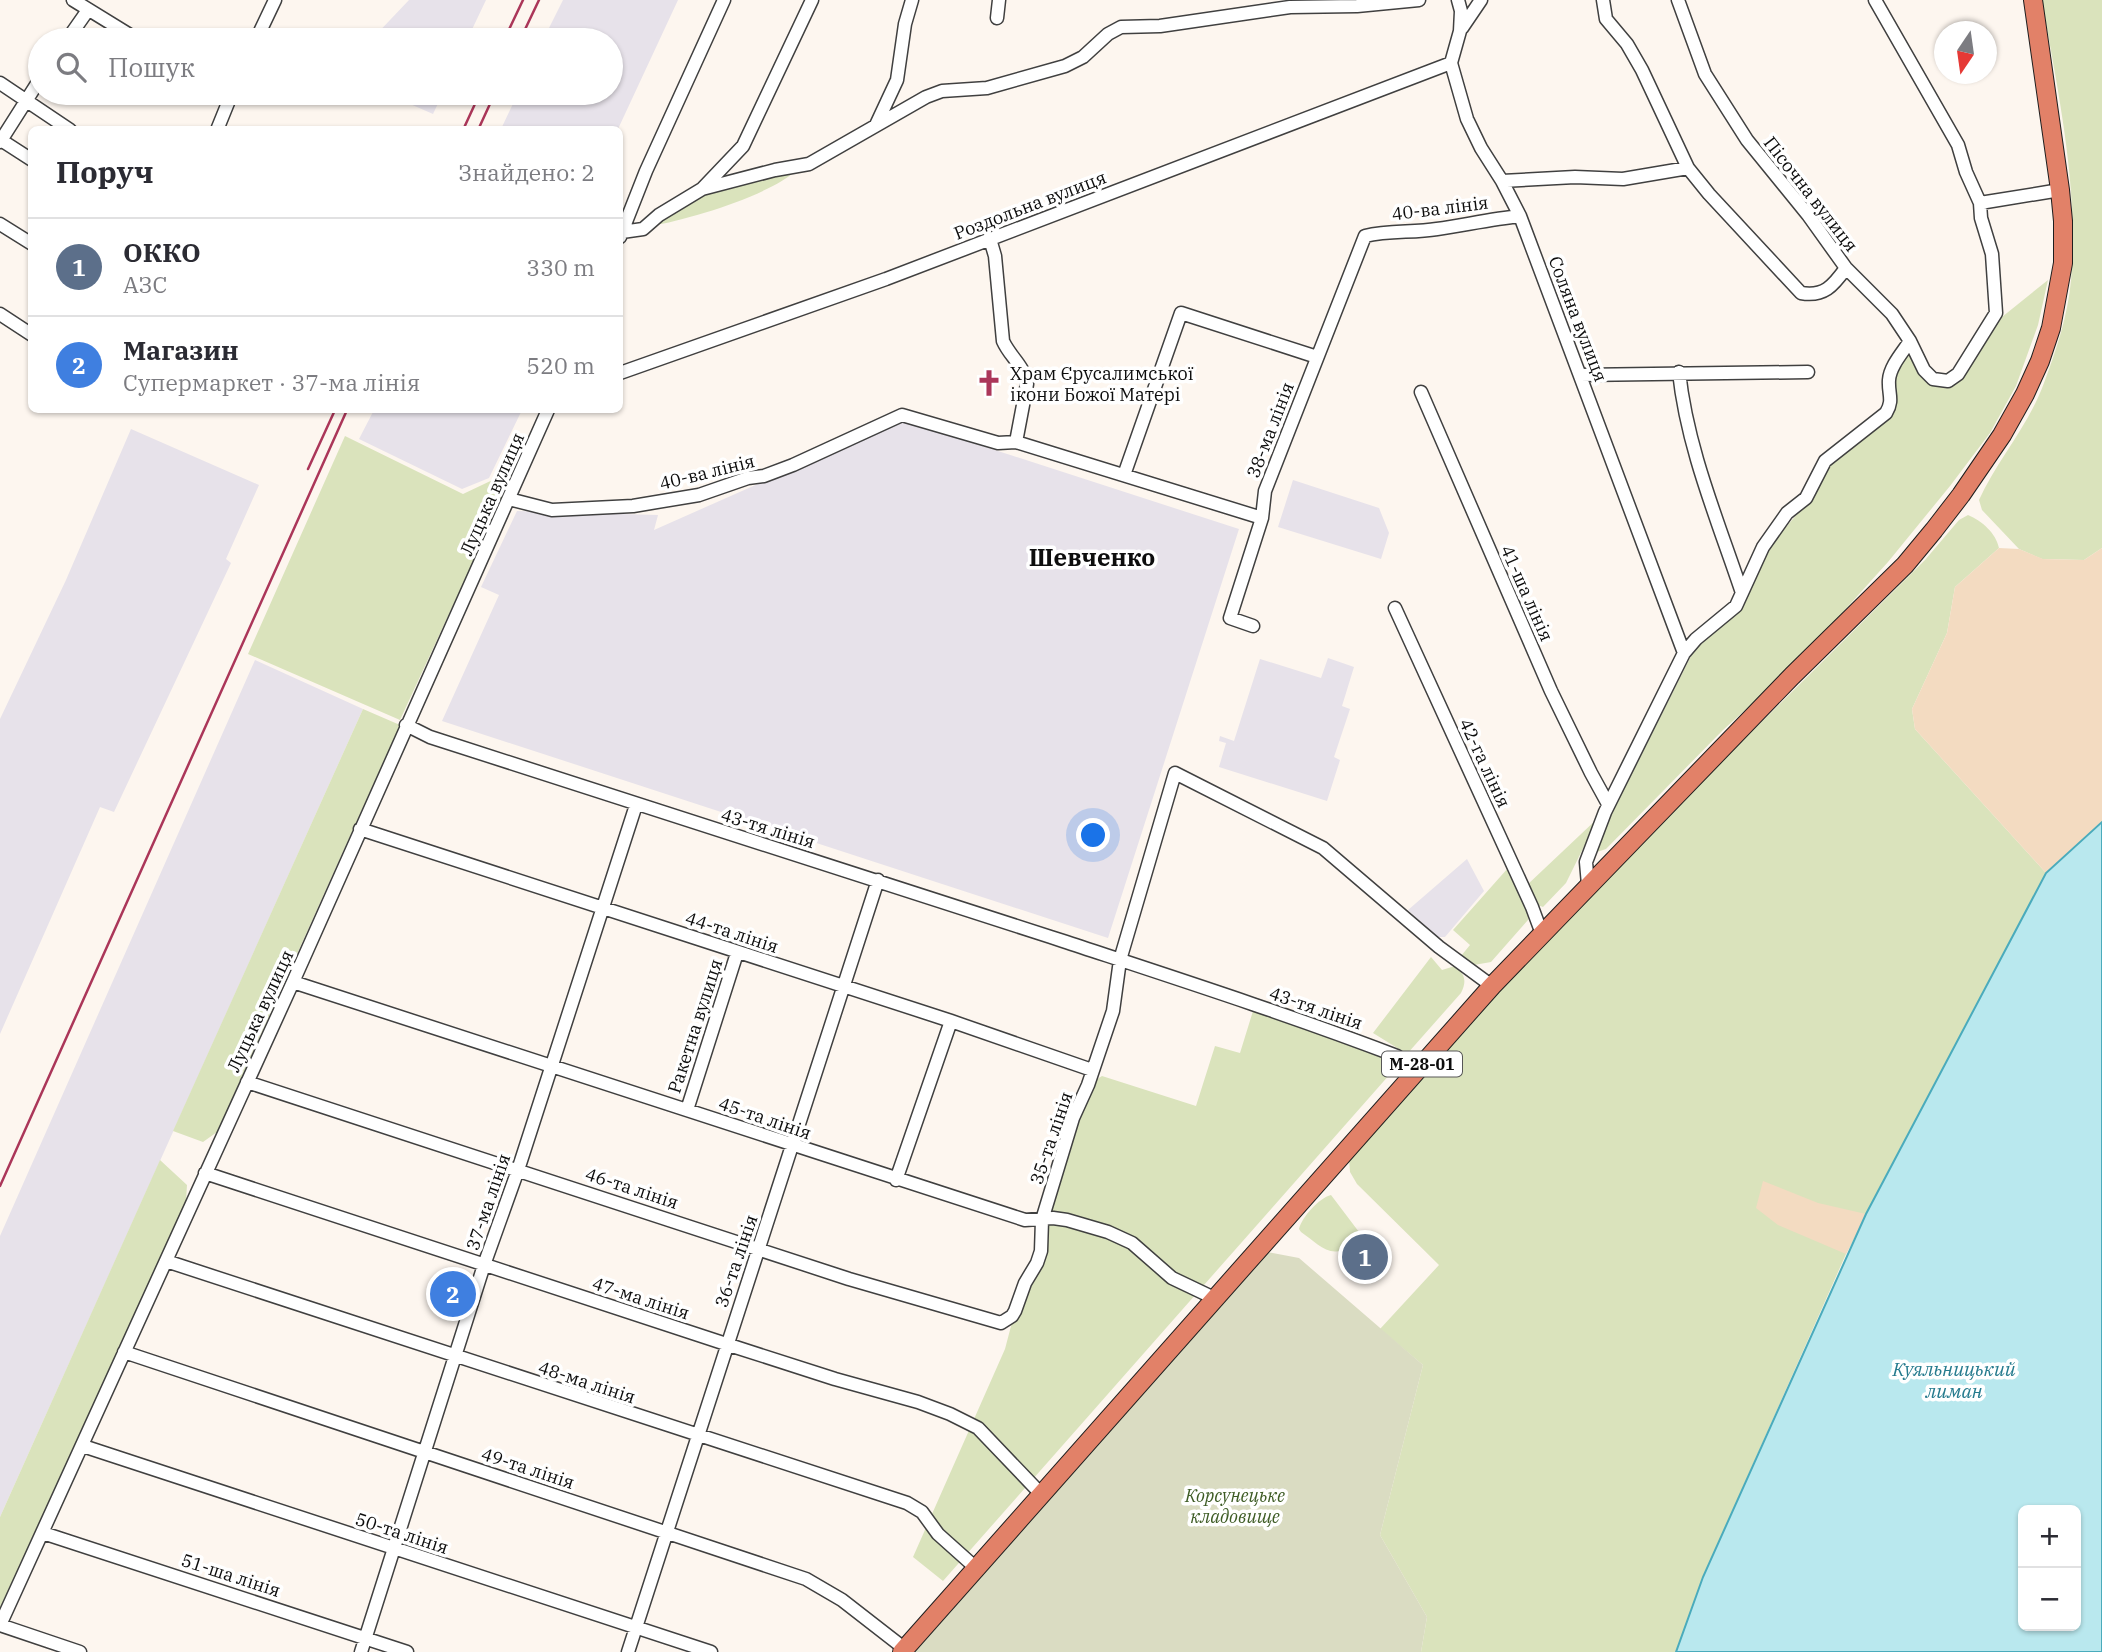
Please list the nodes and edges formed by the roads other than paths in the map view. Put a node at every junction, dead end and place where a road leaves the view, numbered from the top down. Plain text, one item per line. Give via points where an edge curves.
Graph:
1 (73, 0) edge
2 (275, 0) edge
3 (724, 0) edge
4 (812, 0) edge
5 (912, 0) edge
6 (999, 0) edge
7 (1419, 0) edge
8 (1458, 0) edge
9 (1481, 0) edge
10 (1603, 0) edge
11 (1678, 0) edge
12 (1875, 0) edge
13 (2033, 0) edge
14 (88, 10) junction
15 (997, 18) dead end
16 (75, 28) edge
17 (118, 28) edge
18 (262, 28) edge
19 (1460, 32) junction
20 (1451, 63) junction
21 (0, 83) edge
22 (28, 97) edge
23 (26, 100) junction
24 (33, 105) edge
25 (225, 105) edge
26 (876, 125) junction
27 (64, 126) edge
28 (218, 126) edge
29 (1, 141) edge
30 (28, 158) edge
31 (1688, 168) junction
32 (1502, 181) junction
33 (702, 190) junction
34 (2060, 190) junction
35 (1980, 203) junction
36 (1520, 216) junction
37 (0, 224) edge
38 (623, 230) edge
39 (623, 234) edge
40 (1365, 236) joint
41 (990, 239) junction
42 (28, 242) edge
43 (1846, 268) junction
44 (0, 314) edge
45 (28, 332) edge
46 (1910, 341) junction
47 (1318, 357) junction
48 (623, 372) edge
49 (1679, 372) junction
50 (1808, 372) dead end
51 (1580, 375) junction
52 (1421, 392) dead end
53 (547, 413) edge
54 (1016, 443) junction
55 (1124, 475) junction
56 (509, 499) junction
57 (1262, 518) junction
58 (1742, 593) junction
59 (1395, 608) dead end
60 (1253, 626) dead end
61 (1684, 653) junction
62 (407, 725) junction
63 (1608, 804) junction
64 (636, 805) junction
65 (360, 829) junction
66 (878, 880) junction
67 (1588, 885) junction
68 (603, 908) junction
69 (1542, 934) junction
70 (737, 953) junction
71 (1121, 960) junction
72 (293, 982) junction
73 (1492, 986) junction
74 (844, 987) junction
75 (951, 1021) junction
76 (552, 1066) junction
77 (1092, 1070) junction
78 (1416, 1070) junction
79 (247, 1082) junction
80 (687, 1110) junction
81 (793, 1146) junction
82 (518, 1170) junction
83 (205, 1173) junction
84 (896, 1180) junction
85 (1042, 1220) junction
86 (760, 1248) junction
87 (166, 1261) junction
88 (484, 1265) junction
89 (1214, 1298) junction
90 (1006, 1321) joint
91 (726, 1345) junction
92 (124, 1352) junction
93 (455, 1357) junction
94 (699, 1437) junction
95 (83, 1446) junction
96 (426, 1453) junction
97 (1042, 1495) junction
98 (666, 1532) junction
99 (43, 1533) junction
100 (395, 1550) junction
101 (976, 1568) junction
102 (0, 1625) edge
103 (635, 1629) junction
104 (365, 1638) junction
105 (904, 1650) edge
106 (80, 1652) edge
107 (361, 1652) edge
108 (407, 1652) edge
109 (628, 1652) edge
110 (711, 1652) edge

1 - 14 street
2 - 18 street
3 - 38 street
4 - 33 street via 744,146
5 - 26 street via 897,80
6 - 15 street
7 - 26 street via 1290,7 1160,26 1121,27 1065,66 987,88 942,91
8 - 19 street
9 - 19 street
10 - 31 street via 1606,19 1642,69
11 - 43 street, Пісочна вулиця via 1705,74 1727,110
12 - 35 street via 1958,145
13 - 34 highway, М-28-01
14 - 16 street
14 - 17 street
19 - 20 street
20 - 32 street, Соляна вулиця via 1467,119
20 - 41 street, Роздольна вулиця
21 - 23 street
22 - 23 street
23 - 29 street
24 - 27 street
25 - 28 street
26 - 33 street via 809,164
29 - 30 street
31 - 32 street via 1623,178
31 - 43 street via 1801,293 1829,290
32 - 36 street, Соляна вулиця
33 - 39 street via 643,229
34 - 35 street
34 - 67 highway, М-28-01 via 2063,263 2051,328 2025,394 2002,435 1905,565
35 - 46 street, Пісочна вулиця via 1992,254 1996,313 1958,374 1948,381 1928,375
36 - 40 street, 40-ва лінія
36 - 51 street, Соляна вулиця
37 - 42 street
40 - 47 street, 38-ма лінія
41 - 48 street, Роздольна вулиця
41 - 54 street via 1003,341 1026,376
43 - 46 street, Пісочна вулиця via 1892,313
44 - 45 street
46 - 58 street via 1892,370 1892,404 1825,461 1806,498 1787,513 1763,547
47 - 55 street via 1181,313
47 - 57 street, 38-ма лінія via 1265,491
49 - 50 street
49 - 51 street
49 - 58 street via 1683,409
51 - 61 street, Соляна вулиця
52 - 63 street, 41-ша лінія via 1551,691
53 - 56 street, Луцька вулиця
54 - 55 street
54 - 56 street, 40-ва лінія via 998,443 902,415 793,465 699,495 633,506 552,510
55 - 57 street
56 - 62 street, Луцька вулиця
57 - 60 street, 38-ма лінія via 1230,618
58 - 61 street via 1736,606
59 - 69 street, 42-га лінія
61 - 63 street
62 - 64 street, 43-тя лінія via 430,737
62 - 65 street, Луцька вулиця
63 - 67 street via 1586,862
64 - 66 street, 43-тя лінія
64 - 68 street, 37-ма лінія
65 - 68 street, 44-та лінія
65 - 72 street, Луцька вулиця
66 - 71 street, 43-тя лінія
66 - 74 street, 36-та лінія
67 - 69 highway, М-28-01
68 - 70 street, 44-та лінія
68 - 76 street, 37-ма лінія
69 - 73 highway, М-28-01
70 - 74 street, 44-та лінія
70 - 80 street, Ракетна вулиця
71 - 73 street via 1175,773 1323,848
71 - 77 street, 35-та лінія via 1113,1011
71 - 78 street, 43-тя лінія via 1364,1043 1397,1056
72 - 76 street, 45-та лінія
72 - 79 street, Луцька вулиця
73 - 78 highway, М-28-01
74 - 75 street, 44-та лінія
74 - 81 street, 36-та лінія
75 - 77 street, 44-та лінія
75 - 84 street
76 - 80 street, 45-та лінія
76 - 82 street, 37-ма лінія
77 - 85 street, 35-та лінія
78 - 89 highway, М-28-01
79 - 82 street, 46-та лінія
79 - 83 street, Луцька вулиця
80 - 81 street, 45-та лінія
81 - 84 street, 45-та лінія
81 - 86 street, 36-та лінія
82 - 86 street, 46-та лінія
82 - 88 street, 37-ма лінія
83 - 87 street, Луцька вулиця
83 - 88 street, 47-ма лінія
84 - 85 street, 45-та лінія via 1024,1220
85 - 89 street, 45-та лінія via 1067,1220 1108,1232 1132,1243 1172,1278
85 - 90 street, 35-та лінія via 1037,1263
86 - 90 street, 46-та лінія via 994,1323
86 - 91 street, 36-та лінія
87 - 92 street, Луцька вулиця
87 - 93 street, 48-ма лінія
88 - 91 street, 47-ма лінія
88 - 93 street, 37-ма лінія
89 - 97 highway, М-28-01
91 - 94 street, 36-та лінія
91 - 97 street, 47-ма лінія via 950,1414 978,1428
92 - 95 street, Луцька вулиця
92 - 96 street, 49-та лінія
93 - 94 street, 48-ма лінія
93 - 96 street, 37-ма лінія
94 - 98 street, 36-та лінія
94 - 101 street, 48-ма лінія via 907,1503 922,1512
95 - 99 street, Луцька вулиця
95 - 100 street, 50-та лінія
96 - 98 street, 49-та лінія
96 - 100 street, 37-ма лінія
97 - 101 highway, М-28-01
98 - 103 street, 36-та лінія
98 - 105 street, 49-та лінія via 825,1589
99 - 102 street, Луцька вулиця
99 - 104 street, 51-ша лінія
100 - 103 street, 50-та лінія
100 - 104 street, 37-ма лінія
101 - 105 highway, М-28-01
102 - 106 street
103 - 109 street, 36-та лінія
103 - 110 street, 50-та лінія
104 - 107 street, 37-ма лінія
104 - 108 street, 51-ша лінія

